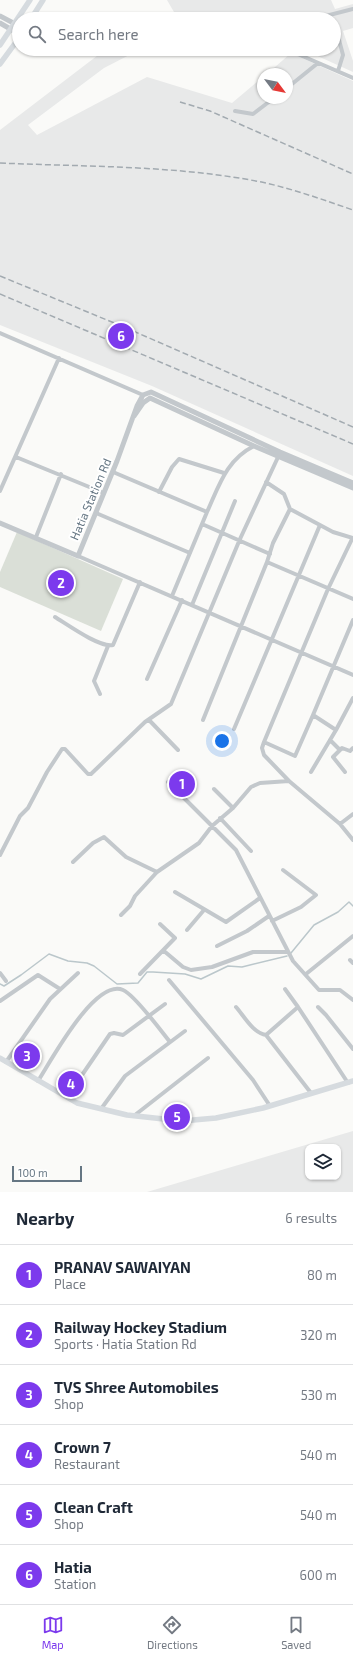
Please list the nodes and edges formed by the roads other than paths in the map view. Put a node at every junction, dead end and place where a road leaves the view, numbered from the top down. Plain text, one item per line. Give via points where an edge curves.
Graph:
1 (30, 0) edge
2 (43, 0) edge
3 (353, 9) edge
4 (24, 12) edge
5 (35, 12) edge
6 (341, 14) edge
7 (0, 16) edge
8 (12, 22) edge
9 (0, 24) edge
10 (11, 30) joint
11 (0, 45) edge
12 (12, 48) edge
13 (341, 48) edge
14 (302, 56) edge
15 (318, 63) junction
16 (0, 64) edge
17 (338, 71) junction
18 (353, 78) edge
19 (293, 83) edge
20 (266, 104) edge
21 (235, 111) dead end
22 (0, 333) edge
23 (59, 358) junction
24 (143, 395) junction
25 (134, 416) junction
26 (254, 446) junction
27 (279, 454) junction
28 (16, 457) junction
29 (113, 472) junction
30 (224, 473) junction
31 (61, 474) junction
32 (266, 482) junction
33 (353, 483) edge
34 (353, 488) edge
35 (0, 491) edge
36 (159, 492) junction
37 (104, 493) junction
38 (236, 501) dead end
39 (290, 509) junction
40 (207, 512) junction
41 (96, 513) junction
42 (0, 522) edge
43 (202, 524) junction
44 (320, 525) junction
45 (222, 532) junction
46 (36, 537) junction
47 (353, 538) edge
48 (240, 539) junction
49 (190, 553) junction
50 (270, 554) junction
51 (78, 556) junction
52 (268, 562) junction
53 (298, 575) junction
54 (140, 582) junction
55 (328, 589) junction
56 (172, 596) junction
57 (182, 600) junction
58 (353, 600) edge
59 (192, 605) junction
60 (209, 612) junction
61 (55, 617) dead end
62 (353, 620) edge
63 (241, 625) junction
64 (272, 638) junction
65 (108, 646) junction
66 (302, 652) junction
67 (334, 665) junction
68 (353, 675) edge
69 (147, 679) dead end
70 (100, 694) dead end
71 (353, 698) edge
72 (313, 715) junction
73 (149, 720) junction
74 (203, 720) dead end
75 (234, 729) dead end
76 (336, 730) junction
77 (330, 740) junction
78 (264, 742) junction
79 (353, 748) edge
80 (178, 750) dead end
81 (340, 750) junction
82 (311, 772) dead end
83 (345, 772) dead end
84 (289, 780) junction
85 (168, 782) dead end
86 (214, 789) dead end
87 (233, 808) junction
88 (353, 814) edge
89 (220, 818) junction
90 (340, 824) junction
91 (212, 826) junction
92 (353, 840) edge
93 (251, 851) dead end
94 (0, 855) edge
95 (73, 862) dead end
96 (283, 870) dead end
97 (157, 872) junction
98 (175, 892) dead end
99 (260, 898) junction
100 (204, 910) junction
101 (121, 915) dead end
102 (269, 916) junction
103 (272, 921) junction
104 (160, 924) dead end
105 (187, 930) dead end
106 (353, 936) edge
107 (217, 946) dead end
108 (164, 951) junction
109 (288, 952) junction
110 (0, 973) edge
111 (78, 973) dead end
112 (140, 974) dead end
113 (306, 974) junction
114 (169, 980) dead end
115 (6, 981) dead end
116 (60, 989) junction
117 (285, 989) dead end
118 (353, 1000) edge
119 (0, 1001) edge
120 (165, 1004) dead end
121 (236, 1007) dead end
122 (298, 1007) junction
123 (318, 1008) dead end
124 (149, 1017) junction
125 (185, 1031) dead end
126 (266, 1034) junction
127 (170, 1042) junction
128 (353, 1049) edge
129 (0, 1058) edge
130 (208, 1058) dead end
131 (6, 1062) junction
132 (38, 1081) junction
133 (351, 1082) edge
134 (311, 1093) junction
135 (68, 1097) junction
136 (270, 1106) junction
137 (101, 1109) junction
138 (135, 1115) junction

1 - 4 main road
2 - 5 main road
3 - 6 street
7 - 8 street
9 - 10 street
10 - 11 main road
12 - 16 main road
13 - 17 street via 343,55
14 - 15 street
15 - 17 street
15 - 19 street
17 - 18 street
20 - 21 street via 253,114
22 - 23 street
23 - 24 street
23 - 28 street
24 - 25 street, Hatia Station Rd
24 - 27 street via 152,392
25 - 26 street via 150,398
25 - 29 street, Hatia Station Rd
26 - 27 street
26 - 30 street via 246,450
27 - 32 street
27 - 33 street
27 - 34 street
28 - 31 street
28 - 35 street
29 - 36 street
29 - 37 street, Hatia Station Rd
30 - 36 street via 179,459 172,466
30 - 40 street
31 - 37 street
31 - 46 street
32 - 39 street via 284,494
32 - 48 street
36 - 40 street
37 - 41 street, Hatia Station Rd
38 - 45 street
39 - 44 street
39 - 50 street
40 - 43 street
41 - 49 street
41 - 51 street, Hatia Station Rd
42 - 46 street, Hatia Station Rd
43 - 45 street
43 - 49 street
44 - 47 street
44 - 53 street
45 - 48 street
45 - 59 street
46 - 51 street, Hatia Station Rd
47 - 55 street
48 - 50 street
48 - 60 street
49 - 56 street
50 - 52 street
51 - 54 street
52 - 53 street
52 - 63 street
53 - 55 street
53 - 64 street
54 - 56 street
54 - 65 street via 113,645
55 - 58 street
55 - 66 street
56 - 57 street
57 - 59 street
57 - 69 street
59 - 60 street
60 - 63 street
60 - 73 street via 171,704
61 - 65 street
62 - 67 street
63 - 64 street
63 - 74 street
64 - 66 street
64 - 75 street
65 - 70 street via 94,681
66 - 67 street
66 - 78 street
67 - 68 street
67 - 72 street
71 - 76 street
72 - 76 street
72 - 78 street via 295,756
73 - 80 street
73 - 94 street via 91,774 62,749 28,808 20,816
76 - 77 street
77 - 81 street
77 - 82 street
78 - 84 street via 264,755
79 - 81 street via 350,751 344,747
81 - 83 street via 333,758
84 - 87 street via 254,785
84 - 90 street
85 - 91 street
86 - 87 street
87 - 89 street
88 - 90 street
89 - 91 street
89 - 93 street
90 - 92 street
91 - 97 street via 199,843
91 - 99 street via 238,853
95 - 97 street via 93,843 104,837 126,857
96 - 103 street via 316,895 301,907
97 - 101 street
98 - 100 street
99 - 100 street via 226,922
99 - 102 street
100 - 105 street
102 - 103 street
102 - 107 street via 247,932
103 - 109 street
104 - 108 street via 175,938
106 - 113 street
108 - 109 street via 183,967 191,970 217,965 253,952
108 - 112 street
109 - 113 street
110 - 115 street
111 - 116 street
113 - 118 street via 319,990 340,990
114 - 136 street via 253,1080
116 - 119 street via 38,975
116 - 131 street via 50,999
117 - 122 street
120 - 124 street
121 - 126 street via 260,1034
122 - 126 street
122 - 133 street
123 - 128 street
124 - 127 street
124 - 132 street via 123,990 115,988 104,991 78,1019
124 - 135 street via 123,1035 110,1034
125 - 127 street
126 - 134 street
127 - 137 street via 125,1076
129 - 131 main road
130 - 138 street
131 - 132 main road
132 - 135 main road
133 - 134 main road
134 - 136 main road
135 - 137 main road
136 - 138 main road via 216,1118 182,1121
137 - 138 main road

